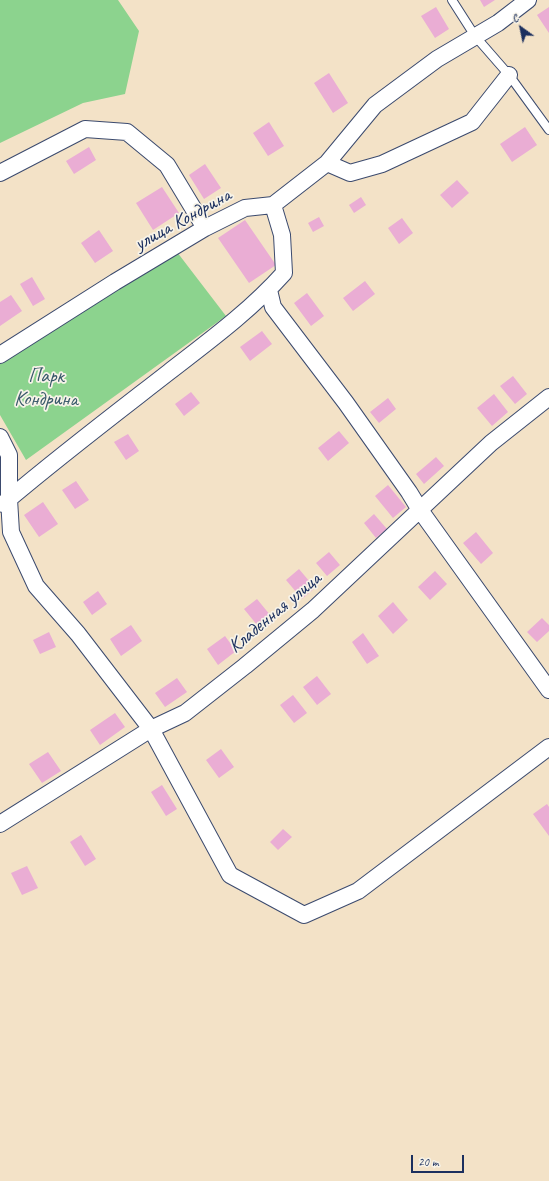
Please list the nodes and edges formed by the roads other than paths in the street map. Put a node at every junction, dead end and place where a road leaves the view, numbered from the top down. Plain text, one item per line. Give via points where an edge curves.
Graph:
1 (452, 0) edge
2 (528, 0) edge
3 (475, 36) junction
4 (509, 75) junction
5 (549, 130) edge
6 (327, 163) junction
7 (0, 173) edge
8 (273, 205) junction
9 (205, 228) junction
10 (269, 290) junction
11 (0, 356) edge
12 (549, 397) edge
13 (0, 436) edge
14 (5, 502) edge
15 (420, 510) junction
16 (549, 690) edge
17 (151, 728) junction
18 (549, 747) edge
19 (0, 824) edge

1 - 3 lane
2 - 3 street via 498,23
3 - 4 lane
3 - 6 street via 437,59 375,105
4 - 5 lane
4 - 6 street via 472,122 382,164 350,173
6 - 8 street
7 - 9 street via 85,129 127,132 167,165
8 - 9 street, улица Кондрина via 244,208
8 - 10 street via 282,235 284,273
9 - 11 street, улица Кондрина
10 - 14 street via 231,324
10 - 15 street via 273,307 410,492
12 - 15 street, Кладенная улица via 491,443
13 - 14 street via 9,455
14 - 17 street via 11,532 36,586 78,634
15 - 16 street
15 - 17 street, Кладенная улица via 313,610 246,666 185,713
17 - 18 street via 230,876 304,915 358,891
17 - 19 street, Кладенная улица

